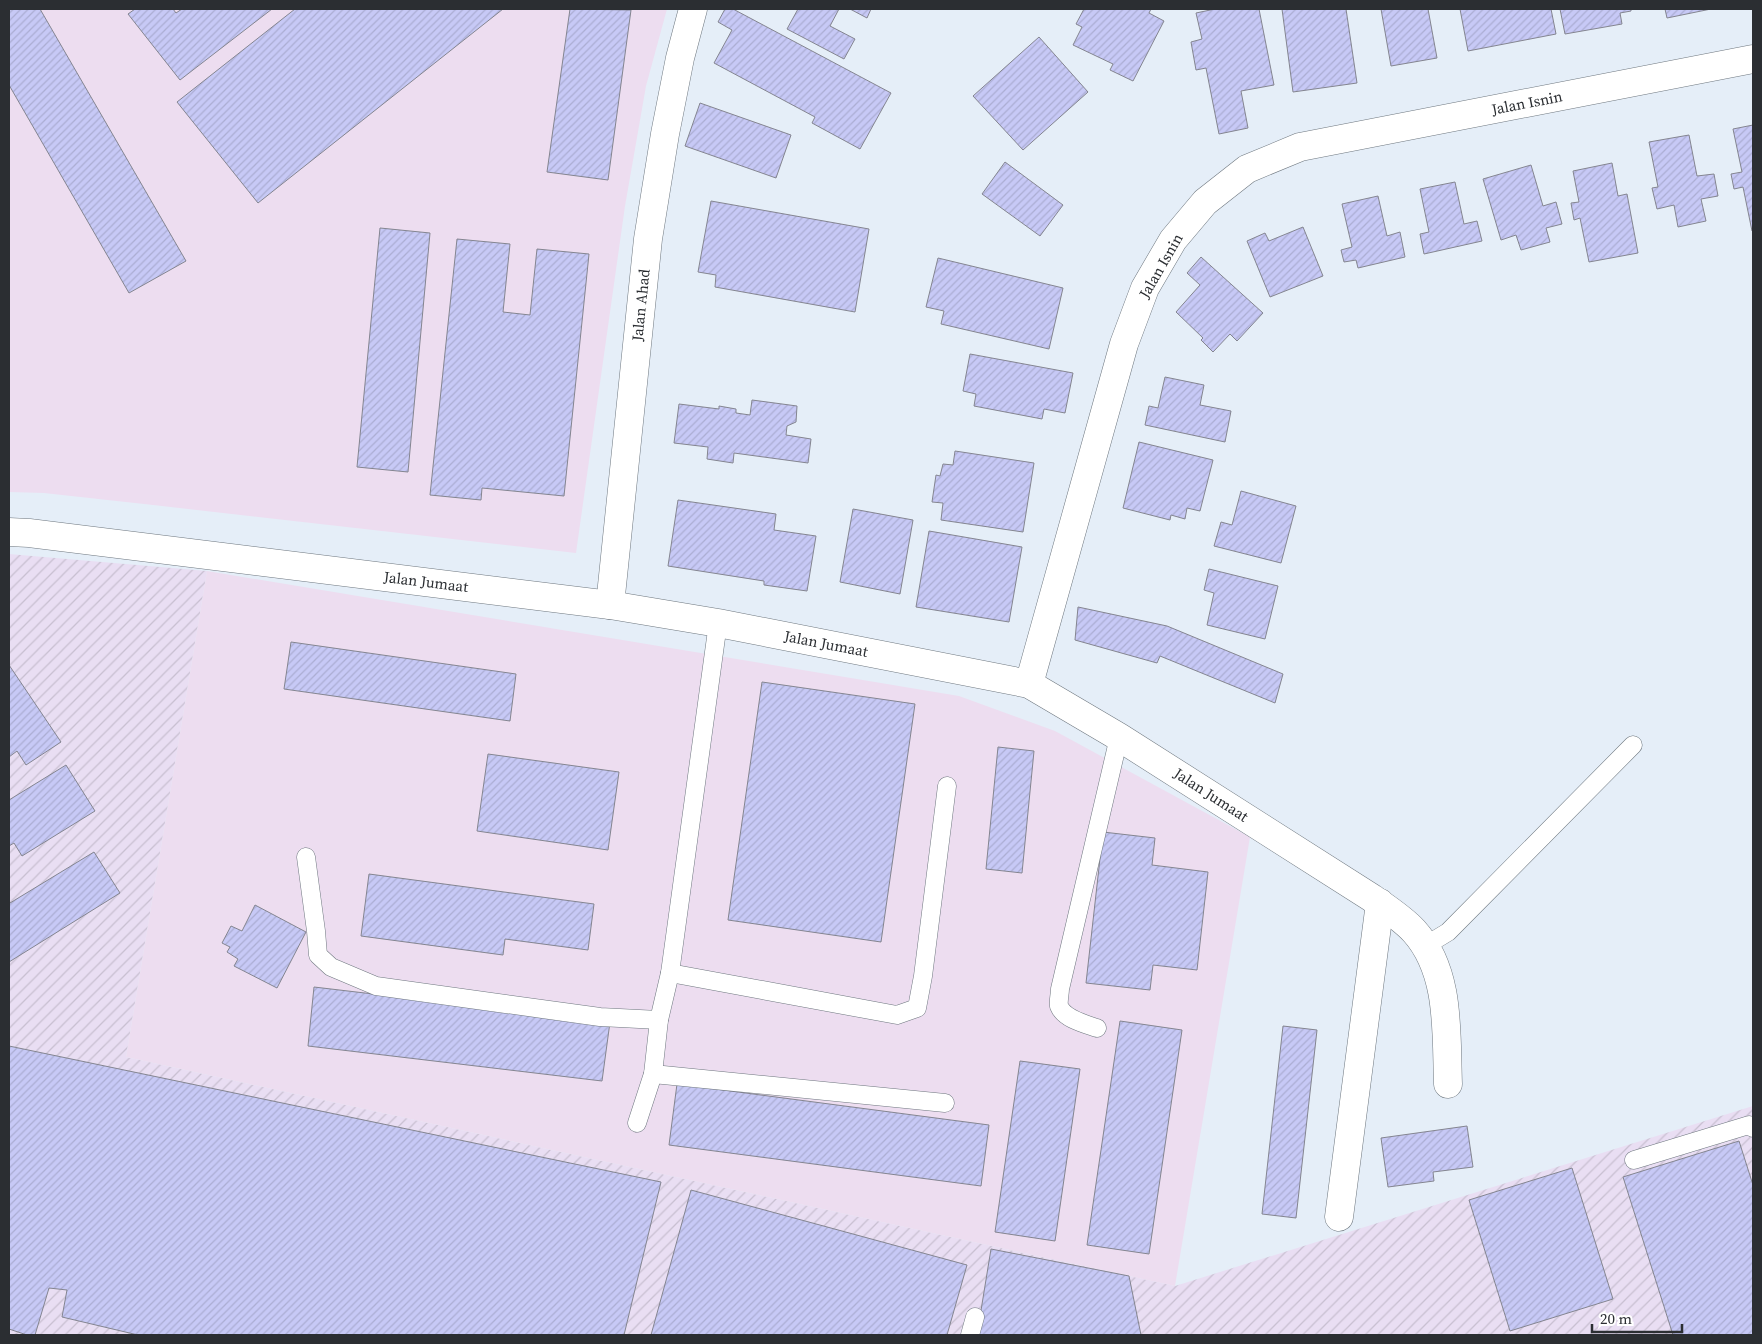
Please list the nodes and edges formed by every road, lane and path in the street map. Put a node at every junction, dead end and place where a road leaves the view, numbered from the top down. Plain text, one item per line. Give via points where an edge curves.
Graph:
1 (693, 9) edge
2 (1753, 59) edge
3 (9, 532) edge
4 (610, 605) junction
5 (718, 623) junction
6 (1029, 684) junction
7 (1119, 737) junction
8 (1633, 745) dead end
9 (947, 786) dead end
10 (306, 857) dead end
11 (1380, 903) junction
12 (1425, 946) junction
13 (670, 974) junction
14 (659, 1020) junction
15 (1097, 1028) dead end
16 (653, 1074) junction
17 (1448, 1084) dead end
18 (945, 1103) dead end
19 (638, 1123) dead end
20 (1753, 1128) edge
21 (1634, 1160) dead end
22 (1339, 1217) dead end
23 (975, 1317) dead end
24 (970, 1335) edge

1 - 4 street, Jalan Ahad via 665,134 648,238
2 - 6 street, Jalan Isnin via 1300,147 1247,169 1206,202 1173,240 1145,288 1124,344
3 - 4 street, Jalan Jumaat
4 - 5 street, Jalan Jumaat
5 - 6 street, Jalan Jumaat
5 - 13 lane
6 - 7 street, Jalan Jumaat
7 - 11 street, Jalan Jumaat
7 - 15 lane via 1058,1004 1064,1013
8 - 12 lane via 1448,932
9 - 13 lane via 917,1008 897,1015
10 - 14 lane via 318,956 331,968 376,986 600,1017
11 - 12 street, Jalan Jumaat via 1413,930
11 - 22 street
12 - 17 street, Jalan Jumaat via 1435,965 1445,1007
13 - 14 lane
14 - 16 lane
16 - 18 lane
16 - 19 lane
20 - 21 lane via 1749,1125
23 - 24 lane

